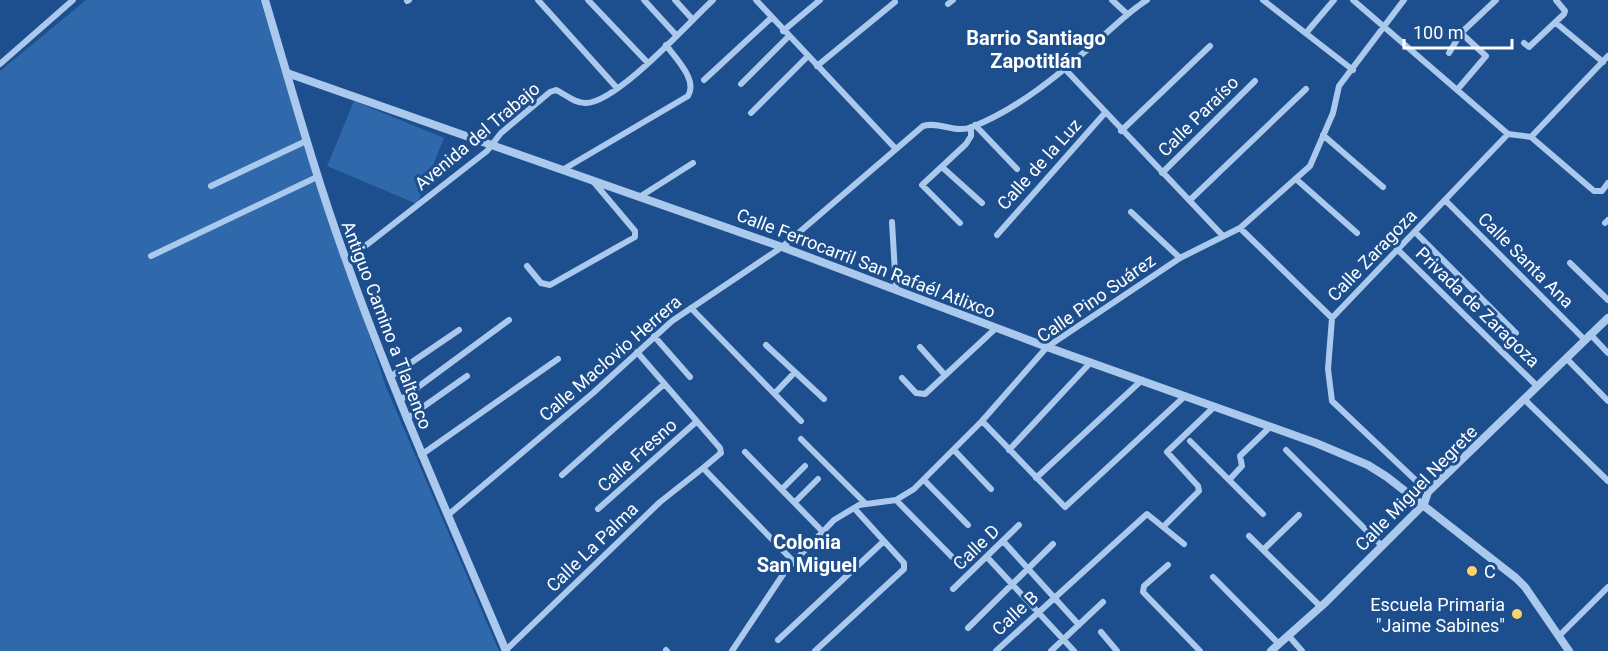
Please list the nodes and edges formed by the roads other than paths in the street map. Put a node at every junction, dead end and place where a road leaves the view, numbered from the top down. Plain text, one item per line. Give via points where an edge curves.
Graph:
1 (73, 0) edge
2 (265, 0) edge
3 (538, 0) edge
4 (588, 0) edge
5 (644, 0) edge
6 (675, 0) edge
7 (714, 0) edge
8 (756, 0) edge
9 (820, 0) edge
10 (1112, 0) edge
11 (1147, 0) edge
12 (1263, 0) edge
13 (1334, 0) edge
14 (1353, 0) edge
15 (1404, 0) edge
16 (1496, 0) edge
17 (1556, 0) edge
18 (895, 2) dead end
19 (1126, 13) junction
20 (771, 18) junction
21 (693, 20) junction
22 (1556, 23) junction
23 (1384, 27) junction
24 (1306, 33) junction
25 (1461, 33) junction
26 (786, 34) junction
27 (676, 35) junction
28 (1524, 43) dead end
29 (666, 45) junction
30 (1210, 46) dead end
31 (1449, 53) dead end
32 (808, 56) junction
33 (1605, 59) edge
34 (648, 63) junction
35 (0, 64) edge
36 (817, 66) junction
37 (1064, 68) junction
38 (1353, 70) junction
39 (287, 72) junction
40 (704, 80) dead end
41 (1255, 81) dead end
42 (741, 84) dead end
43 (617, 88) junction
44 (1306, 89) dead end
45 (1457, 90) junction
46 (751, 113) dead end
47 (1104, 114) junction
48 (973, 126) junction
49 (1121, 131) junction
50 (1323, 135) junction
51 (1508, 135) junction
52 (1531, 137) junction
53 (306, 141) junction
54 (492, 144) junction
55 (895, 148) junction
56 (693, 163) dead end
57 (942, 167) junction
58 (564, 169) junction
59 (1017, 169) dead end
60 (1162, 173) junction
61 (317, 177) junction
62 (592, 179) junction
63 (1296, 179) junction
64 (1608, 183) edge
65 (211, 186) dead end
66 (1383, 187) dead end
67 (641, 196) junction
68 (1190, 200) junction
69 (1446, 201) junction
70 (982, 203) dead end
71 (1131, 212) dead end
72 (892, 222) dead end
73 (960, 223) dead end
74 (1240, 228) junction
75 (1415, 232) junction
76 (1357, 233) dead end
77 (997, 235) dead end
78 (1223, 236) junction
79 (782, 247) junction
80 (1397, 249) junction
81 (151, 256) dead end
82 (1180, 258) junction
83 (346, 261) junction
84 (1570, 263) dead end
85 (527, 266) dead end
86 (896, 290) junction
87 (1608, 300) edge
88 (691, 308) junction
89 (1332, 318) junction
90 (1608, 318) edge
91 (508, 320) dead end
92 (996, 328) junction
93 (459, 330) dead end
94 (1516, 333) dead end
95 (654, 336) junction
96 (1588, 337) junction
97 (766, 345) dead end
98 (920, 347) dead end
99 (1047, 347) junction
100 (637, 352) junction
101 (1608, 353) edge
102 (1566, 358) junction
103 (558, 359) dead end
104 (1091, 362) junction
105 (795, 372) junction
106 (945, 375) junction
107 (467, 376) dead end
108 (390, 377) junction
109 (690, 377) dead end
110 (902, 378) dead end
111 (1142, 380) junction
112 (663, 385) junction
113 (1537, 386) junction
114 (775, 393) junction
115 (1185, 396) junction
116 (824, 399) dead end
117 (1524, 399) junction
118 (399, 401) junction
119 (1608, 401) edge
120 (1215, 406) junction
121 (406, 419) junction
122 (982, 421) junction
123 (801, 422) dead end
124 (696, 423) junction
125 (1270, 427) junction
126 (801, 439) dead end
127 (1190, 441) dead end
128 (954, 450) junction
129 (1009, 450) junction
130 (1286, 450) dead end
131 (745, 452) dead end
132 (422, 455) junction
133 (805, 466) dead end
134 (703, 468) junction
135 (562, 475) dead end
136 (1036, 478) junction
137 (818, 479) dead end
138 (1230, 479) junction
139 (925, 481) junction
140 (1608, 481) edge
141 (782, 489) junction
142 (991, 489) dead end
143 (1428, 492) junction
144 (896, 500) junction
145 (795, 502) junction
146 (866, 504) junction
147 (1424, 504) junction
148 (854, 508) junction
149 (598, 509) dead end
150 (1263, 514) dead end
151 (448, 515) junction
152 (1299, 515) dead end
153 (968, 525) dead end
154 (1019, 525) dead end
155 (1164, 526) junction
156 (822, 531) junction
157 (1249, 536) dead end
158 (884, 541) junction
159 (1003, 542) junction
160 (1053, 544) dead end
161 (1184, 544) dead end
162 (1382, 546) junction
163 (1263, 550) junction
164 (987, 557) junction
165 (794, 562) junction
166 (959, 564) dead end
167 (1168, 565) dead end
168 (1029, 568) junction
169 (1213, 577) dead end
170 (1015, 584) junction
171 (1608, 586) edge
172 (953, 590) dead end
173 (1053, 597) junction
174 (1103, 602) dead end
175 (1320, 606) junction
176 (1038, 611) junction
177 (1079, 625) junction
178 (968, 628) dead end
179 (1101, 632) dead end
180 (1288, 635) junction
181 (1559, 636) junction
182 (1064, 639) junction
183 (778, 640) dead end
184 (1279, 644) junction
185 (506, 651) edge
186 (732, 651) edge
187 (815, 651) edge
188 (996, 651) edge
189 (1052, 651) edge
190 (1074, 651) edge
191 (1117, 651) edge
192 (1200, 651) edge
193 (1271, 651) edge
194 (1302, 651) edge
195 (1569, 651) edge

1 - 35 street
2 - 39 street, Antiguo Camino a Tlaltenco
3 - 43 street
4 - 34 street
5 - 27 street
6 - 21 street
7 - 21 street, Avenida del Trabajo
8 - 20 street
9 - 26 street
10 - 19 street
11 - 19 street
12 - 24 street
13 - 24 street
14 - 23 street
15 - 23 street, Calle Pino Suárez
16 - 25 street
17 - 22 street via 1565,11
18 - 36 street
19 - 37 street
20 - 26 street
20 - 40 street
21 - 27 street, Avenida del Trabajo
22 - 28 street via 1529,47
22 - 33 street
23 - 38 street, Calle Pino Suárez
23 - 45 street
24 - 38 street
25 - 31 street
25 - 45 street via 1486,56
26 - 32 street
26 - 42 street
27 - 29 street, Avenida del Trabajo
29 - 34 street, Avenida del Trabajo
29 - 58 street via 691,82 688,96
30 - 49 street
32 - 36 street
32 - 46 street
33 - 52 street
34 - 43 street, Avenida del Trabajo
36 - 55 street
37 - 47 street
37 - 48 street via 1018,103
38 - 50 street, Calle Pino Suárez via 1339,86
39 - 53 street, Antiguo Camino a Tlaltenco
39 - 54 street, Calle Ferrocarril San Rafaél Atlixco
41 - 60 street, Calle Paraíso
43 - 54 street, Avenida del Trabajo via 596,101 584,103 556,90 550,92
44 - 68 street
45 - 51 street
47 - 49 street
47 - 77 street, Calle de la Luz
48 - 55 street, Calle Maclovio Herrera via 953,129 933,123
48 - 57 street via 966,144
48 - 59 street
49 - 60 street
50 - 63 street, Calle Pino Suárez via 1310,166
50 - 66 street
51 - 52 street
51 - 69 street, Calle Zaragoza
52 - 64 street via 1598,193
53 - 61 street, Antiguo Camino a Tlaltenco
53 - 65 street
54 - 58 street, Calle Ferrocarril San Rafaél Atlixco
54 - 83 street, Avenida del Trabajo
55 - 79 street, Calle Maclovio Herrera
56 - 67 street
57 - 70 street
57 - 73 street via 922,185
58 - 62 street, Calle Ferrocarril San Rafaél Atlixco
60 - 68 street
61 - 81 street
61 - 83 street, Antiguo Camino a Tlaltenco
62 - 67 street, Calle Ferrocarril San Rafaél Atlixco
62 - 85 street via 636,235 550,285 541,283
63 - 74 street, Calle Pino Suárez
63 - 76 street
67 - 79 street, Calle Ferrocarril San Rafaél Atlixco
68 - 78 street
69 - 75 street, Calle Zaragoza
69 - 96 street, Calle Santa Ana
71 - 82 street
72 - 86 street
74 - 78 street, Calle Pino Suárez
74 - 89 street
75 - 80 street, Calle Zaragoza
75 - 94 street
78 - 82 street, Calle Pino Suárez
79 - 86 street, Calle Ferrocarril San Rafaél Atlixco
79 - 88 street, Calle Maclovio Herrera
80 - 89 street, Calle Zaragoza
80 - 113 street, Privada de Zaragoza
82 - 99 street, Calle Pino Suárez
83 - 108 street, Antiguo Camino a Tlaltenco
84 - 87 street
86 - 92 street, Calle Ferrocarril San Rafaél Atlixco
88 - 95 street, Calle Maclovio Herrera
88 - 114 street
89 - 143 street, Calle Zaragoza via 1328,369 1332,401
90 - 96 street, Calle Miguel Negrete
91 - 118 street
92 - 99 street, Calle Ferrocarril San Rafaél Atlixco
92 - 106 street
93 - 108 street
95 - 100 street, Calle Maclovio Herrera
95 - 109 street
96 - 101 street, Calle Santa Ana
96 - 102 street, Calle Miguel Negrete
97 - 105 street
98 - 106 street
99 - 104 street, Calle Ferrocarril San Rafaél Atlixco
99 - 122 street, Calle Pino Suárez
100 - 112 street
100 - 151 street, Calle Maclovio Herrera
102 - 113 street, Calle Miguel Negrete
102 - 119 street
103 - 132 street
104 - 111 street, Calle Ferrocarril San Rafaél Atlixco
104 - 129 street
105 - 114 street
105 - 116 street
106 - 110 street via 925,394
107 - 121 street
108 - 118 street, Antiguo Camino a Tlaltenco
111 - 115 street, Calle Ferrocarril San Rafaél Atlixco
111 - 136 street
112 - 124 street
112 - 135 street
113 - 117 street, Calle Miguel Negrete
114 - 123 street
115 - 120 street, Calle Ferrocarril San Rafaél Atlixco
115 - 136 street via 1065,507
117 - 140 street
117 - 143 street, Calle Miguel Negrete
118 - 121 street, Antiguo Camino a Tlaltenco
120 - 125 street, Calle Ferrocarril San Rafaél Atlixco
120 - 155 street via 1167,452 1199,491
121 - 132 street, Antiguo Camino a Tlaltenco
122 - 128 street, Calle Pino Suárez
122 - 129 street
124 - 134 street, Calle La Palma via 721,453
124 - 149 street, Calle Fresno
125 - 138 street via 1240,456 1242,466
125 - 147 street, Calle Ferrocarril San Rafaél Atlixco via 1368,465
126 - 146 street
127 - 138 street
128 - 139 street, Calle Pino Suárez
128 - 142 street
129 - 136 street
130 - 162 street
131 - 141 street
132 - 151 street, Antiguo Camino a Tlaltenco
133 - 141 street
134 - 165 street
134 - 185 street, Calle La Palma via 660,502
137 - 145 street
138 - 150 street
139 - 144 street, Calle Pino Suárez
139 - 153 street
141 - 145 street
143 - 147 street, Calle Miguel Negrete
144 - 146 street, Calle Pino Suárez
144 - 166 street
145 - 156 street
146 - 148 street, Calle Pino Suárez
147 - 162 street, Calle Miguel Negrete
147 - 181 street, Calle Ferrocarril San Rafaél Atlixco via 1516,578
148 - 156 street, Calle Pino Suárez
148 - 158 street
151 - 185 street, Antiguo Camino a Tlaltenco
152 - 163 street
154 - 159 street, Calle D
155 - 161 street
155 - 173 street, Calle B via 1147,514
156 - 165 street, Calle Pino Suárez
157 - 163 street
158 - 183 street
158 - 187 street via 904,562 904,569
159 - 164 street, Calle D
159 - 168 street
160 - 168 street
162 - 175 street, Calle Miguel Negrete
163 - 175 street
164 - 170 street
164 - 172 street, Calle D
165 - 186 street, Calle Pino Suárez
167 - 192 street via 1144,586 1143,592
168 - 170 street
168 - 173 street
169 - 184 street
170 - 176 street
170 - 178 street
171 - 181 street
173 - 176 street, Calle B
173 - 177 street
174 - 177 street
175 - 180 street, Calle Miguel Negrete
176 - 182 street
176 - 188 street, Calle B
177 - 182 street
179 - 191 street
180 - 184 street, Calle Miguel Negrete
180 - 194 street
181 - 195 street, Calle Ferrocarril San Rafaél Atlixco
182 - 189 street
182 - 190 street
184 - 193 street, Calle Miguel Negrete

